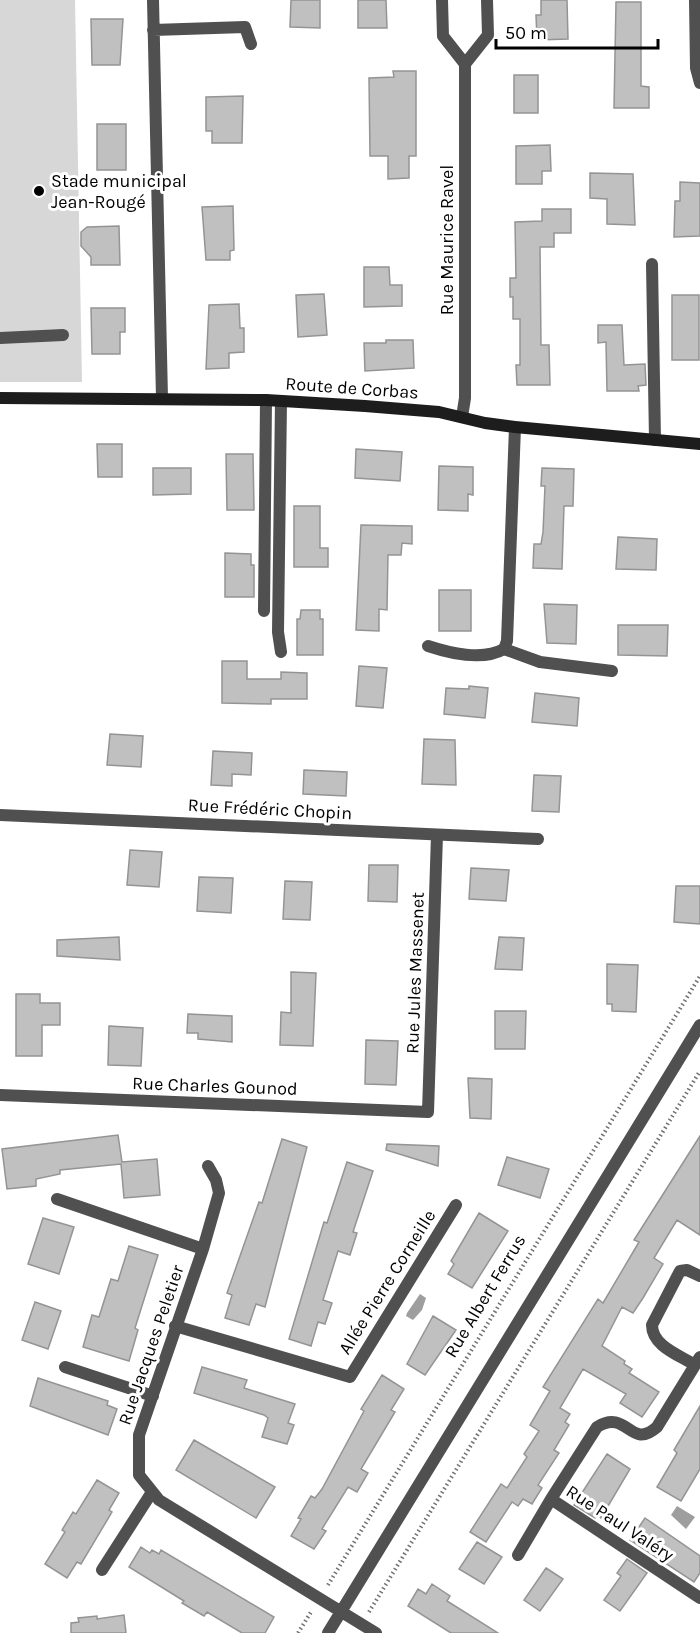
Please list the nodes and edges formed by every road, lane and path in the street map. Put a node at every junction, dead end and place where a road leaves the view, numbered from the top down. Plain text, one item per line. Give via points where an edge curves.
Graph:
1 (153, 0) edge
2 (442, 0) edge
3 (487, 0) edge
4 (695, 0) edge
5 (153, 30) junction
6 (251, 44) dead end
7 (465, 64) junction
8 (700, 83) edge
9 (652, 264) dead end
10 (63, 335) dead end
11 (0, 338) edge
12 (0, 398) edge
13 (162, 398) junction
14 (266, 400) junction
15 (281, 401) junction
16 (462, 417) junction
17 (515, 426) junction
18 (655, 440) junction
19 (700, 444) edge
20 (264, 611) dead end
21 (428, 646) dead end
22 (504, 649) junction
23 (282, 652) dead end
24 (612, 671) dead end
25 (0, 815) edge
26 (437, 835) junction
27 (538, 839) dead end
28 (700, 976) edge
29 (700, 1025) edge
30 (700, 1071) edge
31 (0, 1095) edge
32 (428, 1112) joint
33 (208, 1166) dead end
34 (57, 1199) dead end
35 (456, 1204) dead end
36 (203, 1249) junction
37 (700, 1276) edge
38 (175, 1326) junction
39 (698, 1361) edge
40 (65, 1366) dead end
41 (153, 1396) junction
42 (152, 1492) junction
43 (551, 1499) junction
44 (518, 1555) dead end
45 (102, 1570) dead end
46 (700, 1598) edge
47 (319, 1599) junction
48 (341, 1612) junction
49 (361, 1625) junction
50 (298, 1633) edge
51 (328, 1633) edge
52 (376, 1633) edge

1 - 5 street
2 - 7 street via 443,36
3 - 7 street via 488,35
4 - 8 street via 696,68
5 - 6 street via 245,27
5 - 13 street
7 - 16 street, Rue Maurice Ravel
9 - 18 street
10 - 11 street
12 - 13 street, Route de Corbas
13 - 14 street, Route de Corbas
14 - 15 street, Route de Corbas
14 - 20 street
15 - 16 street, Route de Corbas
15 - 23 street via 278,632
16 - 17 street, Route de Corbas
17 - 18 street, Route de Corbas
17 - 22 street via 508,630
18 - 19 street, Route de Corbas
21 - 22 street via 472,654
22 - 24 street via 540,662
25 - 26 street, Rue Frédéric Chopin
26 - 27 street, Rue Frédéric Chopin
26 - 32 street, Rue Jules Massenet
28 - 47 path, Rue Albert Ferrus
29 - 48 street
30 - 49 path
31 - 32 street, Rue Charles Gounod
33 - 36 street, Rue Jacques Peletier via 219,1193
34 - 36 street
35 - 38 street, Allée Pierre Corneille via 350,1377
36 - 38 street, Rue Jacques Peletier
37 - 39 street, Rue Paul Valéry via 680,1271 652,1325 657,1342
38 - 41 street, Rue Jacques Peletier
39 - 43 street, Rue Paul Valéry via 650,1433 641,1436 621,1422 607,1421 597,1426
40 - 41 street
41 - 42 street, Rue Jacques Peletier via 139,1435 139,1475
42 - 45 street
42 - 47 street, Rue Jacques Peletier
43 - 44 street, Rue Paul Valéry
43 - 46 street, Rue Paul Valéry
47 - 48 street, Rue Jacques Peletier
47 - 50 path, Rue Albert Ferrus
48 - 49 street, Rue Jacques Peletier
48 - 51 street
49 - 52 street, Rue Jacques Peletier

